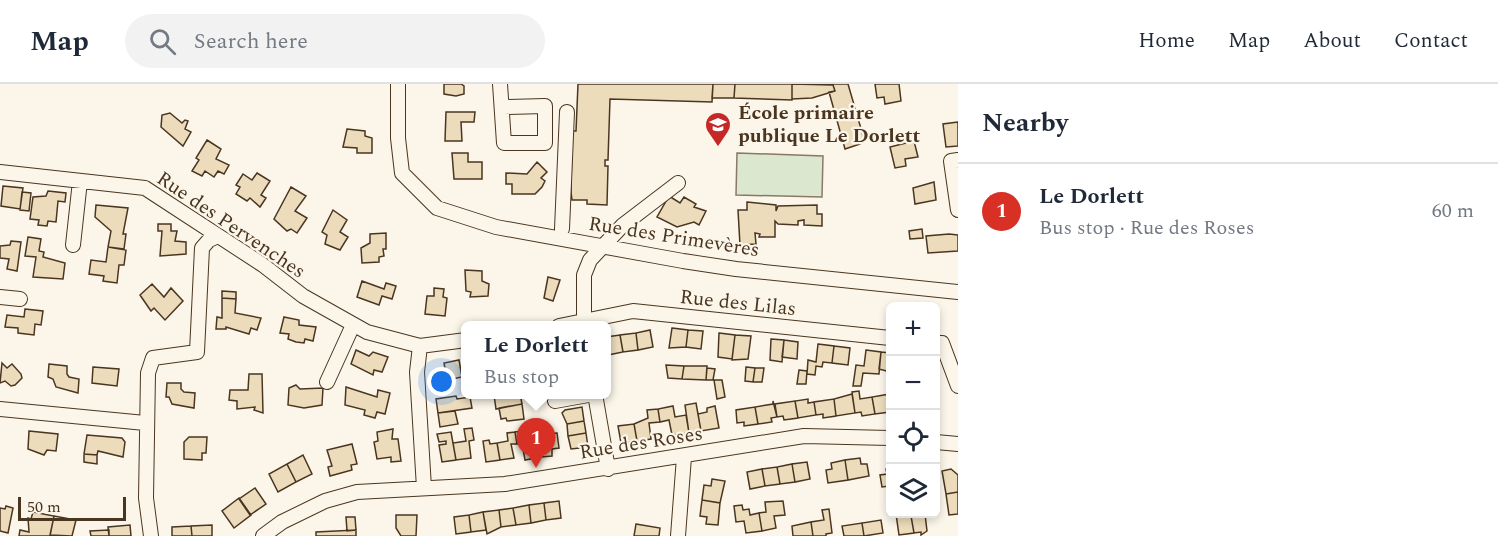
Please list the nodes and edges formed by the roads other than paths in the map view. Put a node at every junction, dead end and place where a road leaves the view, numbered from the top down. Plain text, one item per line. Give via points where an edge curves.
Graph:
1 (398, 84) edge
2 (500, 84) edge
3 (504, 107) dead end
4 (567, 112) dead end
5 (958, 160) edge
6 (0, 172) edge
7 (80, 181) junction
8 (678, 183) dead end
9 (958, 210) edge
10 (562, 229) dead end
11 (218, 236) junction
12 (72, 245) dead end
13 (606, 246) junction
14 (958, 292) edge
15 (0, 297) edge
16 (20, 299) dead end
17 (583, 321) edge
18 (588, 321) edge
19 (353, 325) junction
20 (886, 337) edge
21 (461, 341) edge
22 (940, 345) edge
23 (420, 346) junction
24 (327, 382) dead end
25 (958, 386) edge
26 (562, 399) edge
27 (596, 399) edge
28 (555, 400) dead end
29 (0, 409) edge
30 (146, 423) junction
31 (886, 438) edge
32 (940, 442) edge
33 (958, 444) edge
34 (684, 457) junction
35 (608, 469) junction
36 (424, 488) junction
37 (151, 536) edge
38 (263, 536) edge
39 (678, 536) edge

1 - 13 street, Rue des Primevères via 402,173 438,208 496,227
2 - 3 street
4 - 10 street
5 - 9 street via 951,161
6 - 7 street, Rue des Pervenches
7 - 11 street, Rue des Pervenches via 145,188
7 - 12 street
8 - 13 street via 623,225
11 - 19 street, Rue des Pervenches via 303,296
11 - 30 street via 202,248 197,351 153,358 148,373
13 - 14 street, Rue des Primevères via 736,269
13 - 17 street via 590,260 584,274
15 - 16 street
18 - 20 street, Rue des Lilas via 633,311
19 - 23 street, Rue des Pervenches
19 - 24 street
21 - 23 street
22 - 25 street
23 - 36 street via 417,372
26 - 28 street
27 - 35 street
29 - 30 street
30 - 37 street via 146,498
31 - 34 street, Rue des Roses via 804,436
32 - 33 street
34 - 35 street, Rue des Roses
34 - 39 street
35 - 36 street, Rue des Roses via 505,484
36 - 38 street, Rue des Roses via 357,492 336,498 282,522

